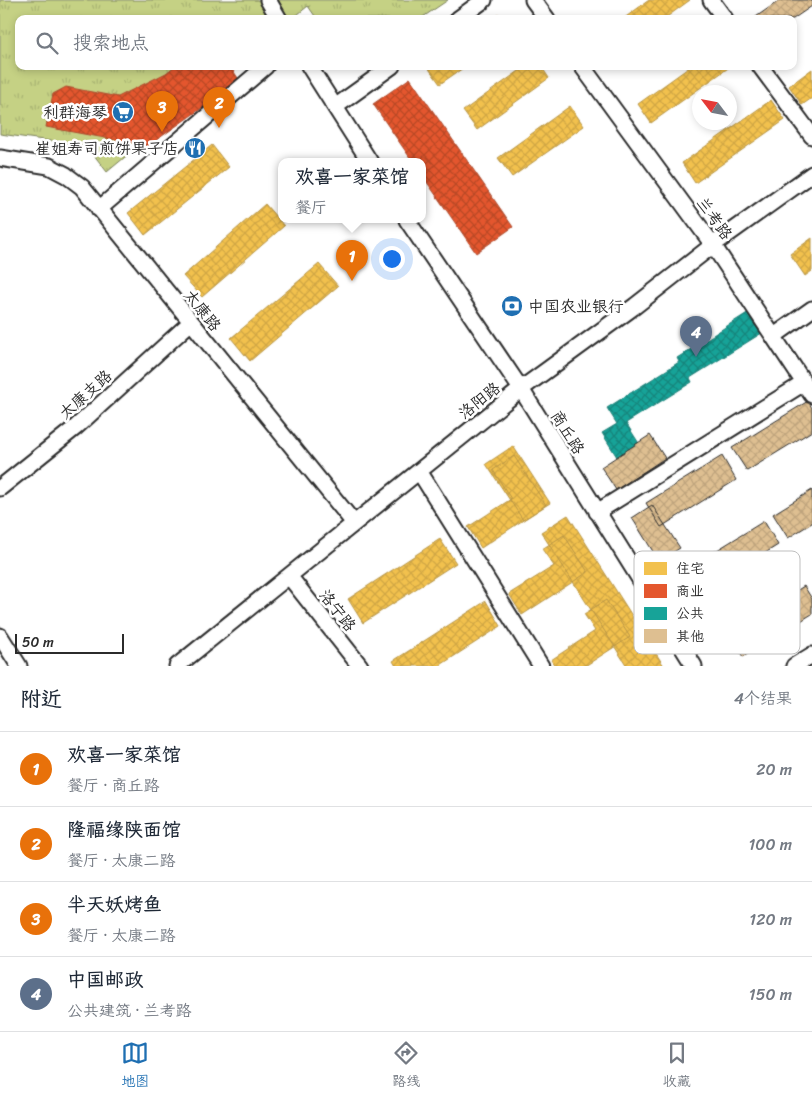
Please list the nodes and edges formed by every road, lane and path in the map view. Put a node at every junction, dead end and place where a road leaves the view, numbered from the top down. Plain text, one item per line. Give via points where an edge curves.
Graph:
1 (268, 0) edge
2 (484, 0) edge
3 (533, 0) edge
4 (711, 0) edge
5 (277, 15) edge
6 (463, 15) edge
7 (544, 15) edge
8 (722, 15) edge
9 (261, 70) edge
10 (312, 70) edge
11 (386, 70) edge
12 (585, 70) edge
13 (763, 70) edge
14 (335, 107) junction
15 (812, 136) edge
16 (0, 158) edge
17 (367, 158) edge
18 (812, 174) edge
19 (99, 209) junction
20 (410, 223) edge
21 (714, 245) junction
22 (812, 309) edge
23 (190, 322) junction
24 (774, 336) junction
25 (521, 389) junction
26 (808, 389) edge
27 (419, 471) junction
28 (0, 488) edge
29 (597, 512) junction
30 (354, 524) junction
31 (634, 571) edge
32 (289, 576) junction
33 (0, 636) edge
34 (686, 654) edge
35 (812, 655) edge
36 (20, 666) edge
37 (177, 666) edge
38 (360, 666) edge
39 (541, 666) edge
40 (694, 666) edge
41 (794, 666) edge

1 - 5 street
2 - 6 street
3 - 7 street
4 - 8 street
9 - 19 street
10 - 14 street
11 - 14 street
12 - 21 street, 兰考路
13 - 15 street
14 - 17 street
16 - 19 street, 太康路 via 49,166 66,174 82,187
18 - 21 street, 洛阳路
19 - 23 street, 太康路
20 - 25 street, 商丘路
21 - 24 street, 兰考路
21 - 25 street, 洛阳路
22 - 24 street
23 - 28 street, 太康支路 via 76,427
23 - 30 street, 太康路
24 - 26 street, 兰考路
25 - 27 street, 洛阳路
25 - 29 street, 商丘路
26 - 29 street
27 - 30 street, 洛阳路
27 - 39 street
29 - 31 street, 商丘路
30 - 32 street, 洛阳路
32 - 37 street, 洛阳路
32 - 38 street, 洛宁路
33 - 36 street
34 - 40 street, 商丘路
35 - 41 street

